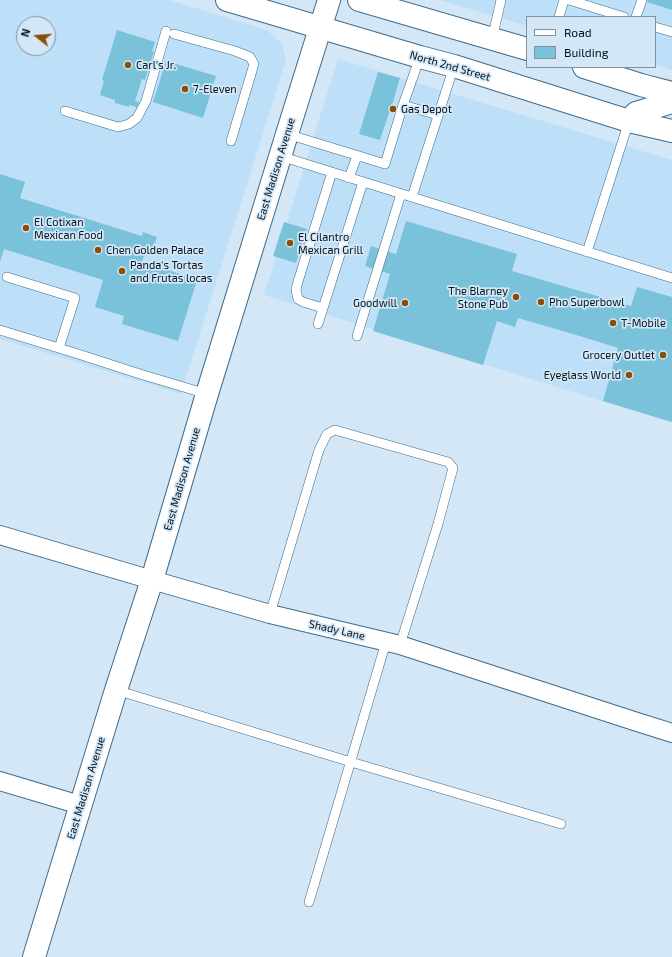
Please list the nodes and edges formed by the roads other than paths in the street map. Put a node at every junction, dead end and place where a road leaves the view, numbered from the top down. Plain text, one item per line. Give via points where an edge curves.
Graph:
1 (227, 0) edge
2 (329, 0) edge
3 (359, 0) edge
4 (501, 0) edge
5 (564, 0) edge
6 (569, 0) edge
7 (642, 0) edge
8 (560, 16) edge
9 (621, 16) edge
10 (636, 16) edge
11 (320, 27) junction
12 (656, 27) edge
13 (672, 32) edge
14 (492, 39) junction
15 (526, 49) edge
16 (420, 57) junction
17 (454, 66) junction
18 (587, 68) edge
19 (672, 93) edge
20 (672, 102) edge
21 (403, 105) junction
22 (66, 111) dead end
23 (438, 115) junction
24 (629, 121) junction
25 (672, 131) edge
26 (286, 134) junction
27 (231, 141) dead end
28 (280, 156) junction
29 (357, 156) junction
30 (332, 172) junction
31 (349, 178) junction
32 (363, 182) junction
33 (402, 194) junction
34 (412, 197) junction
35 (587, 252) junction
36 (7, 277) dead end
37 (672, 278) edge
38 (323, 308) junction
39 (318, 324) dead end
40 (0, 330) edge
41 (357, 336) dead end
42 (59, 348) junction
43 (207, 394) junction
44 (0, 535) edge
45 (152, 580) junction
46 (270, 614) junction
47 (393, 643) junction
48 (116, 690) junction
49 (672, 733) edge
50 (350, 762) junction
51 (0, 781) edge
52 (80, 805) junction
53 (561, 824) dead end
54 (309, 902) dead end
55 (34, 957) edge

1 - 11 street, North 2nd Street
2 - 11 street, East Madison Avenue
3 - 14 street
4 - 14 lane
5 - 8 lane
6 - 9 lane
7 - 10 lane
11 - 16 street, North 2nd Street
11 - 26 street, East Madison Avenue
12 - 13 lane
14 - 15 street
16 - 17 street, North 2nd Street
16 - 21 lane
17 - 23 lane
17 - 24 street, North 2nd Street
18 - 19 street
20 - 24 street via 636,113
21 - 23 lane
21 - 29 lane via 385,164
22 - 27 lane via 118,127 129,124 137,118 146,101 170,33 235,51 250,57 254,64
23 - 34 lane
24 - 25 street, North 2nd Street
24 - 35 lane
26 - 28 street, East Madison Avenue
26 - 29 lane
28 - 30 lane
28 - 43 street, East Madison Avenue
29 - 31 lane
30 - 31 lane
30 - 38 lane via 296,290 298,299
31 - 32 lane
32 - 33 lane
32 - 38 lane
33 - 34 lane
33 - 41 lane
34 - 35 lane
35 - 37 lane
36 - 42 lane via 75,298
38 - 39 lane
40 - 42 lane
42 - 43 lane
43 - 45 street, East Madison Avenue
44 - 45 street, Shady Lane
45 - 46 street, Shady Lane
45 - 48 street, East Madison Avenue
46 - 47 street, Shady Lane
46 - 47 lane via 319,450 327,434 335,430 448,462 453,468 438,524
47 - 49 street, Shady Lane
47 - 50 lane via 376,680
48 - 50 lane
48 - 52 street, East Madison Avenue
50 - 53 lane
50 - 54 lane
51 - 52 street
52 - 55 street, East Madison Avenue

